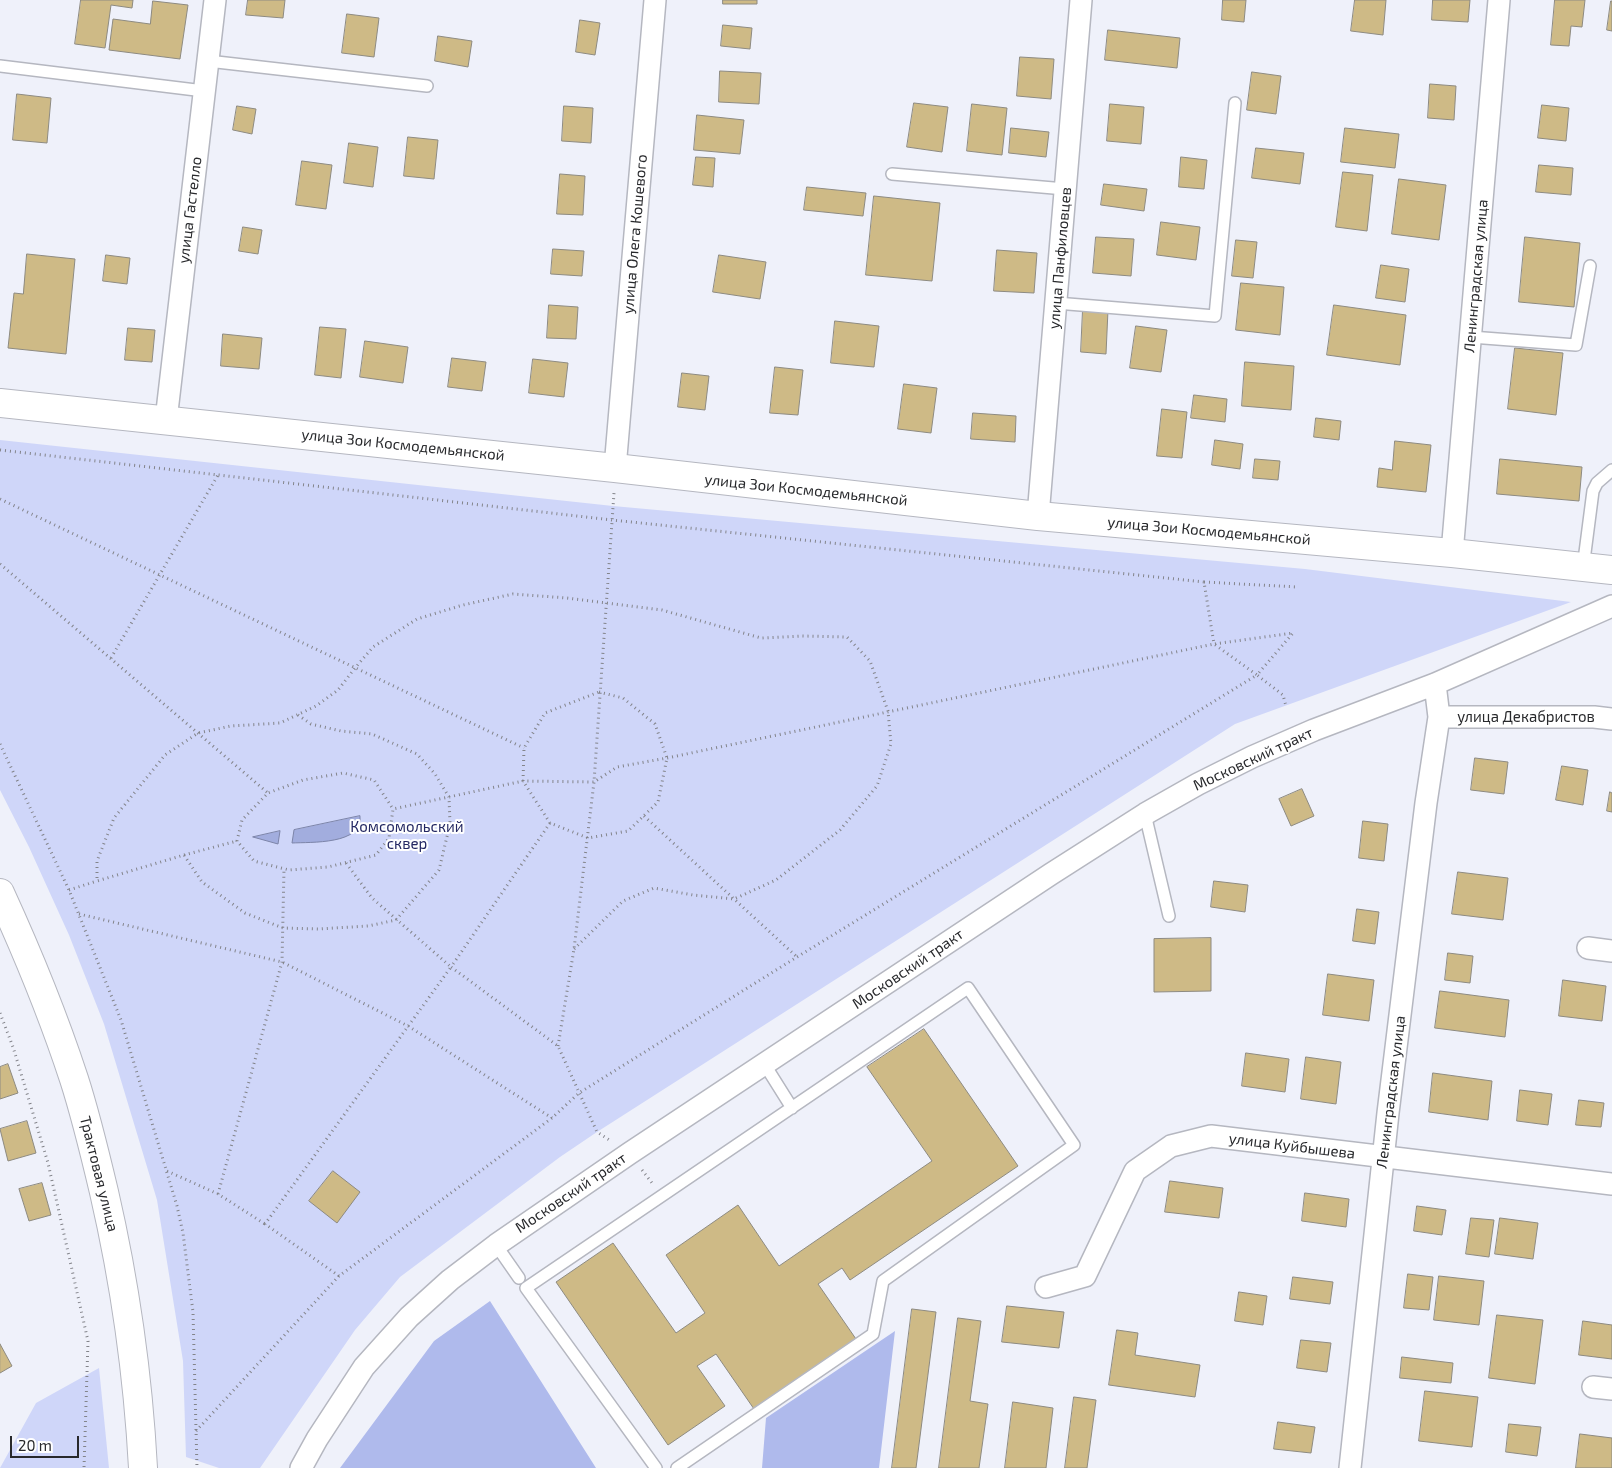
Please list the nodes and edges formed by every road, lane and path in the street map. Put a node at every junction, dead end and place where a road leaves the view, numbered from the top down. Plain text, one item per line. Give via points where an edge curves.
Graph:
1 (215, 0) edge
2 (655, 0) edge
3 (1082, 0) edge
4 (1499, 0) edge
5 (208, 61) junction
6 (0, 66) edge
7 (427, 86) dead end
8 (204, 91) junction
9 (1235, 102) dead end
10 (892, 174) dead end
11 (1065, 189) junction
12 (1590, 266) dead end
13 (1056, 304) junction
14 (1471, 337) junction
15 (0, 403) edge
16 (166, 420) junction
17 (0, 450) edge
18 (614, 468) junction
19 (1612, 470) edge
20 (218, 475) junction
21 (0, 499) edge
22 (1038, 516) junction
23 (612, 520) junction
24 (1452, 552) junction
25 (0, 564) edge
26 (1583, 568) junction
27 (1612, 570) edge
28 (160, 575) junction
29 (1204, 582) junction
30 (1297, 587) dead end
31 (606, 603) junction
32 (1612, 606) edge
33 (1214, 644) junction
34 (111, 658) junction
35 (354, 668) junction
36 (1257, 675) junction
37 (1435, 684) junction
38 (599, 692) junction
39 (1286, 706) dead end
40 (888, 711) junction
41 (298, 715) junction
42 (1439, 717) junction
43 (1612, 719) edge
44 (198, 733) junction
45 (0, 744) edge
46 (524, 748) junction
47 (667, 758) junction
48 (523, 782) junction
49 (594, 782) junction
50 (268, 793) junction
51 (450, 797) junction
52 (393, 809) junction
53 (1145, 814) junction
54 (644, 816) junction
55 (550, 823) junction
56 (588, 838) junction
57 (237, 841) junction
58 (184, 855) junction
59 (346, 863) junction
60 (284, 869) junction
61 (97, 881) junction
62 (69, 890) junction
63 (0, 893) edge
64 (734, 899) junction
65 (79, 914) junction
66 (1169, 916) dead end
67 (396, 920) junction
68 (283, 928) junction
69 (1588, 948) dead end
70 (574, 949) junction
71 (1612, 952) edge
72 (797, 957) junction
73 (282, 962) junction
74 (451, 967) junction
75 (0, 1013) edge
76 (408, 1026) junction
77 (558, 1046) junction
78 (765, 1065) junction
79 (579, 1093) junction
80 (792, 1108) junction
81 (552, 1118) junction
82 (630, 1153) junction
83 (1383, 1158) junction
84 (166, 1170) junction
85 (1612, 1184) edge
86 (218, 1194) junction
87 (661, 1197) junction
88 (265, 1224) junction
89 (496, 1245) junction
90 (339, 1276) junction
91 (519, 1278) dead end
92 (1046, 1287) dead end
93 (196, 1430) junction
94 (84, 1468) edge
95 (144, 1468) edge
96 (197, 1468) edge
97 (301, 1468) edge
98 (656, 1468) edge
99 (676, 1468) edge
100 (1350, 1468) edge

1 - 5 street, улица Гастелло
2 - 18 street, улица Олега Кошевого
3 - 11 street, улица Панфиловцев
4 - 14 street, Ленинградская улица
5 - 7 lane
5 - 8 street, улица Гастелло
6 - 8 lane
8 - 16 street, улица Гастелло
9 - 13 lane via 1215,316
10 - 11 lane
11 - 13 street, улица Панфиловцев
12 - 14 lane via 1576,346
13 - 22 street, улица Панфиловцев
14 - 24 street, Ленинградская улица
15 - 16 main road, улица Зои Космодемьянской
16 - 18 main road, улица Зои Космодемьянской
17 - 20 path
18 - 22 main road, улица Зои Космодемьянской
18 - 23 path
19 - 26 lane via 1597,483 1594,491
20 - 23 path
20 - 28 path
21 - 28 path
22 - 24 main road, улица Зои Космодемьянской
23 - 29 path
23 - 31 path
24 - 26 main road, улица Зои Космодемьянской
25 - 34 path
26 - 27 main road, улица Зои Космодемьянской
28 - 34 path
28 - 35 path
29 - 30 path
29 - 33 path
31 - 35 path via 513,594 463,605 417,618 373,647
31 - 38 path
31 - 40 path via 662,610 761,638 847,637 870,661
32 - 37 street, Московский тракт
33 - 36 path
33 - 36 path via 1292,633
33 - 40 path
34 - 44 path
35 - 41 path via 338,690
35 - 46 path
36 - 39 path via 1283,695
36 - 72 path
37 - 42 street, Ленинградская улица
37 - 53 street, Московский тракт via 1252,756
38 - 46 path via 545,713
38 - 47 path via 622,698 655,724
38 - 49 path
40 - 47 path
40 - 64 path via 890,744 877,786 840,830 776,880
41 - 44 path via 280,723 231,726
41 - 51 path via 310,724 372,734 417,754
42 - 43 street, улица Декабристов via 1594,716
42 - 83 street, Ленинградская улица via 1424,813
44 - 50 path
44 - 61 path via 165,755 114,818 97,860
45 - 62 path
46 - 48 path
47 - 49 path via 616,767
47 - 54 path via 658,802
48 - 49 path
48 - 51 path
48 - 55 path
49 - 56 path
50 - 52 path via 304,780 343,772 374,780
50 - 57 path via 242,820
51 - 52 path
51 - 67 path via 450,824 439,870
52 - 59 path via 390,838 376,855
53 - 66 lane
53 - 78 street, Московский тракт
54 - 56 path via 628,830
54 - 64 path
55 - 56 path
55 - 74 path
56 - 70 path
57 - 58 path
57 - 60 path via 254,860
58 - 61 path
58 - 68 path via 202,882 245,913
59 - 60 path
59 - 67 path via 372,898
60 - 68 path
61 - 62 path
62 - 65 path
63 - 95 main road, Трактовая улица via 54,1022 92,1138 122,1272
64 - 70 path via 654,888 623,901
64 - 72 path
65 - 73 path
65 - 84 path via 121,1020
67 - 68 path via 368,926
67 - 74 path
68 - 73 path
69 - 71 street
70 - 77 path
72 - 79 path
73 - 76 path
73 - 86 path
74 - 76 path
74 - 77 path
75 - 94 path via 48,1163 88,1341
76 - 81 path
76 - 88 path
77 - 79 path
78 - 80 lane
78 - 82 street, Московский тракт
79 - 81 path
79 - 82 path via 597,1132
80 - 87 lane
80 - 99 lane via 968,988 1074,1144 884,1281 873,1334
81 - 90 path
82 - 87 path
82 - 89 street, Московский тракт
83 - 85 street, улица Куйбышева
83 - 92 street, улица Куйбышева via 1210,1136 1170,1146 1135,1172 1085,1276
83 - 100 street, Ленинградская улица
84 - 86 path
84 - 93 path via 182,1227 193,1312
86 - 88 path
87 - 98 lane via 526,1288
88 - 90 path
89 - 91 lane
89 - 97 street, Московский тракт via 409,1317 364,1368
90 - 93 path
93 - 96 path

